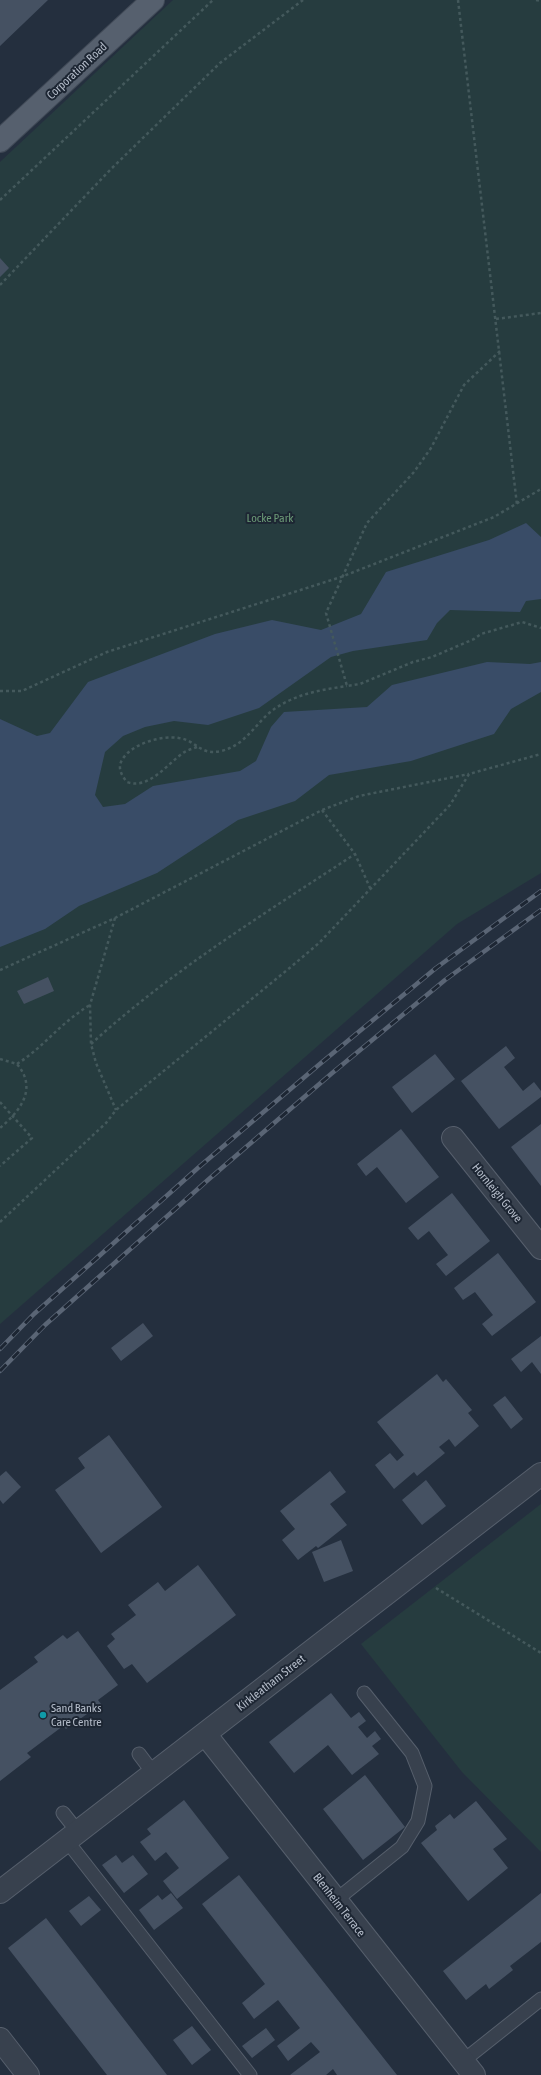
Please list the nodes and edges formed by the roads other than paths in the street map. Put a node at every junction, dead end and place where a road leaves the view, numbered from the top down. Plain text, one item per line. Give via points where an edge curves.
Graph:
1 (153, 0) edge
2 (0, 141) edge
3 (453, 1138) dead end
4 (541, 1248) edge
5 (541, 1474) edge
6 (364, 1693) dead end
7 (205, 1734) junction
8 (139, 1754) dead end
9 (154, 1774) junction
10 (63, 1813) dead end
11 (73, 1836) junction
12 (0, 1892) edge
13 (336, 1900) junction
14 (541, 1999) edge
15 (0, 2039) edge
16 (469, 2068) edge
17 (28, 2075) edge
18 (250, 2075) edge

1 - 2 main road, Corporation Road
3 - 4 street, Hornleigh Grove
5 - 7 street, Kirkleatham Street
6 - 13 lane via 412,1753 425,1786 418,1821 402,1847
7 - 9 street, Kirkleatham Street
7 - 13 street, Blenheim Terrace
8 - 9 lane
9 - 11 street, Kirkleatham Street
10 - 11 lane
11 - 12 street, Kirkleatham Street
11 - 18 lane
13 - 16 street, Blenheim Terrace
14 - 16 lane
15 - 17 street

